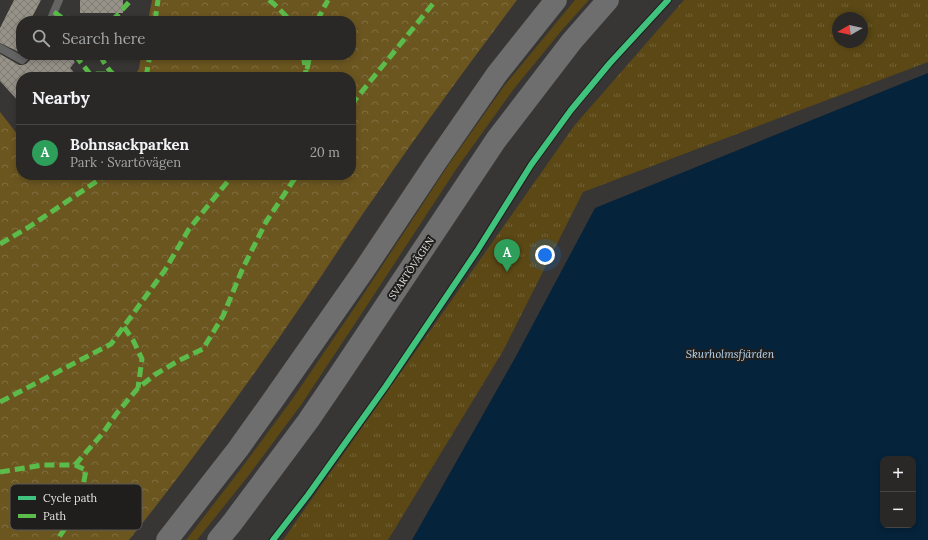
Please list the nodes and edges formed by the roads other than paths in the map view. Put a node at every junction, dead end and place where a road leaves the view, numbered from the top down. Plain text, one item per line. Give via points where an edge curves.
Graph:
1 (59, 0) edge
2 (556, 0) edge
3 (608, 0) edge
4 (52, 16) edge
5 (0, 48) edge
6 (16, 57) edge
7 (167, 540) edge
8 (218, 540) edge

1 - 4 lane
2 - 7 main road via 497,74 273,400
3 - 8 main road, SVARTÖVÄGEN via 572,41 496,140 308,421
5 - 6 lane

